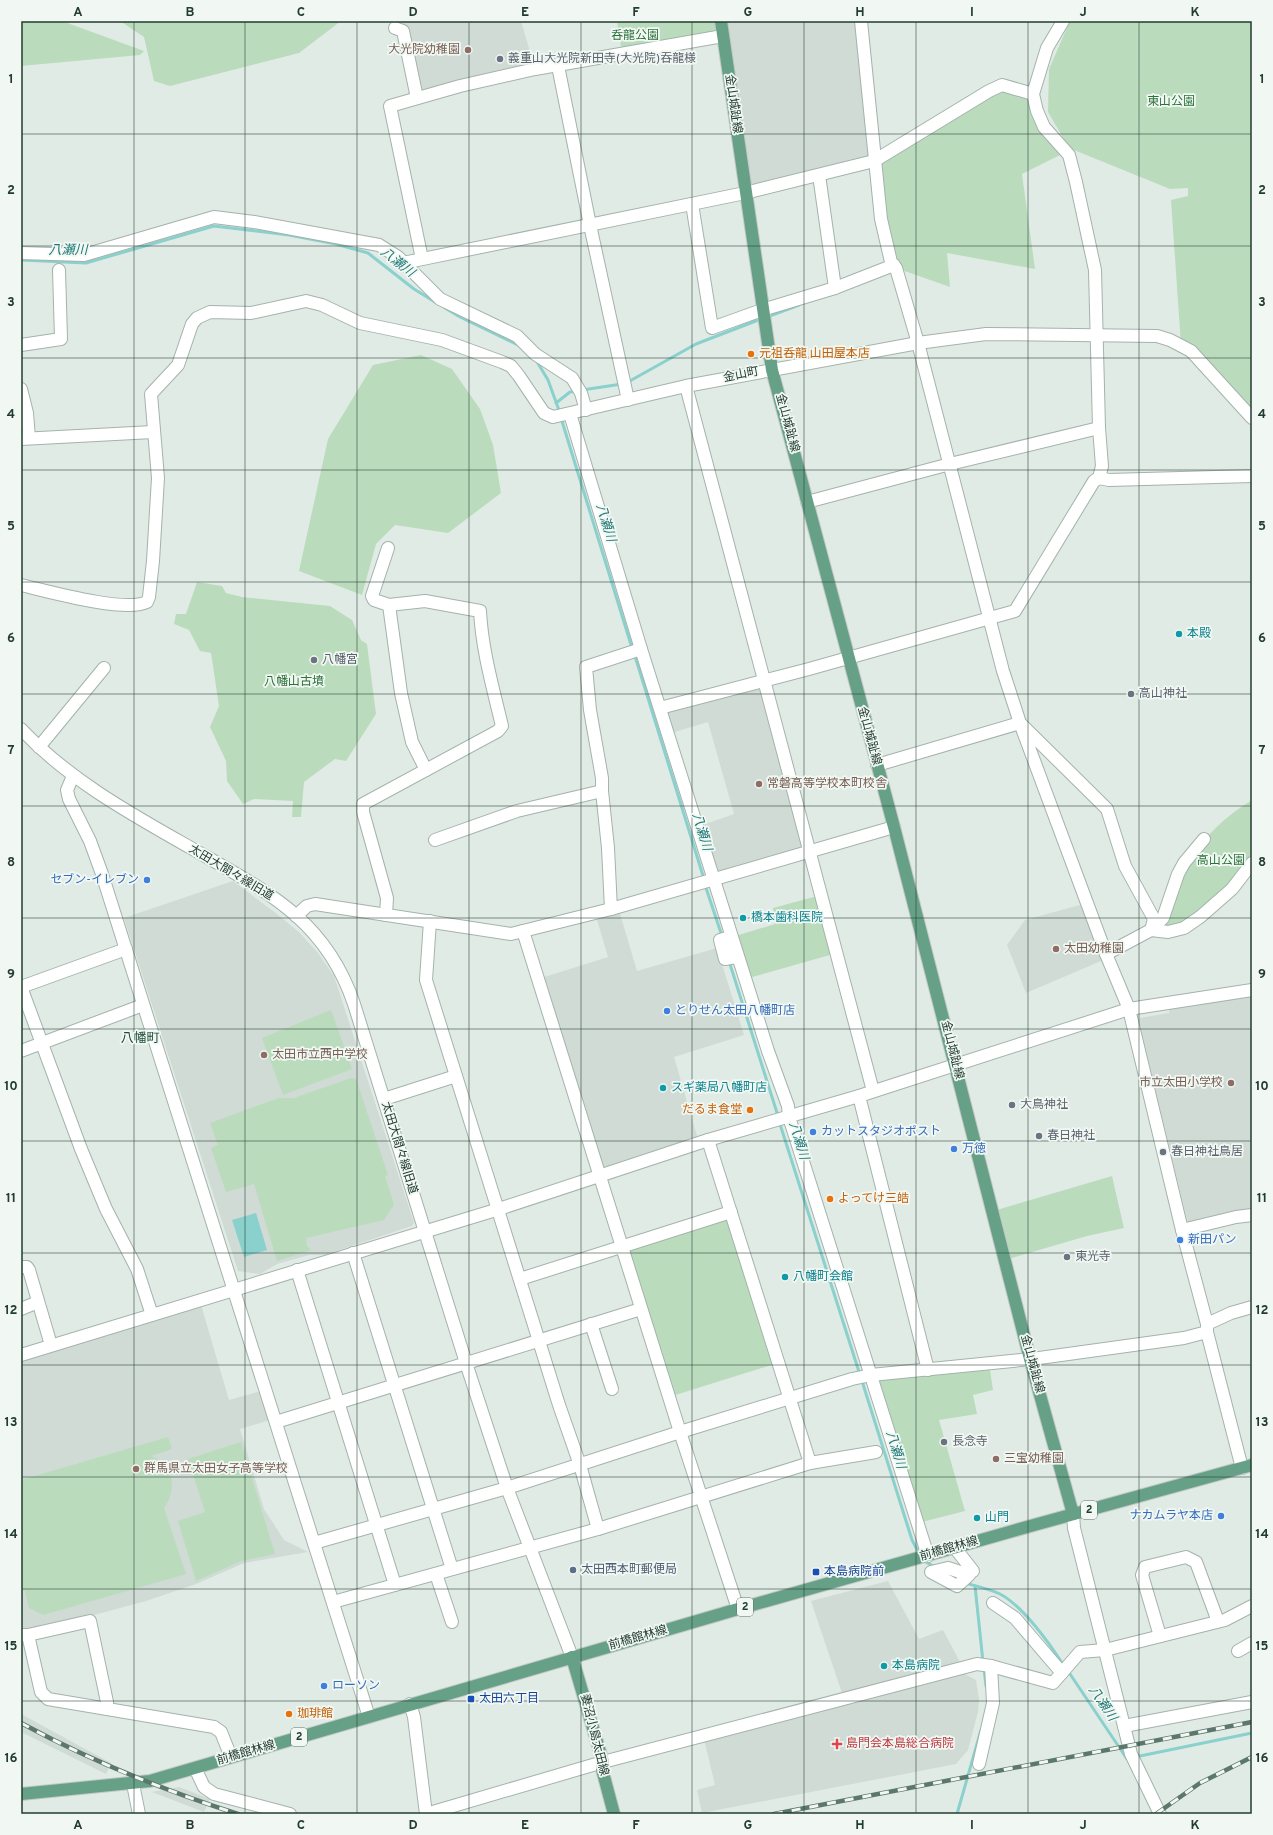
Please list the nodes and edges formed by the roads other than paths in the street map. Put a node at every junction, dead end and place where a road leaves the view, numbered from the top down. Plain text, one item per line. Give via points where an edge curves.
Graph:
1 (721, 21) edge
2 (861, 21) edge
3 (1063, 21) edge
4 (395, 28) dead end
5 (723, 36) junction
6 (558, 66) junction
7 (1033, 94) junction
8 (417, 98) junction
9 (874, 161) junction
10 (819, 175) junction
11 (746, 192) junction
12 (692, 204) junction
13 (590, 225) junction
14 (21, 253) edge
15 (422, 259) junction
16 (403, 263) junction
17 (894, 265) junction
18 (59, 270) dead end
19 (835, 288) junction
20 (763, 310) junction
21 (1098, 336) junction
22 (918, 343) junction
23 (21, 345) edge
24 (772, 370) junction
25 (686, 386) junction
26 (21, 389) edge
27 (628, 400) junction
28 (586, 410) junction
29 (564, 415) junction
30 (1252, 418) edge
31 (1099, 428) junction
32 (153, 432) junction
33 (25, 438) edge
34 (950, 464) junction
35 (1252, 476) edge
36 (1099, 478) junction
37 (808, 502) junction
38 (388, 548) dead end
39 (21, 585) edge
40 (389, 605) junction
41 (990, 618) junction
42 (635, 651) junction
43 (849, 658) junction
44 (104, 668) dead end
45 (764, 681) junction
46 (660, 708) junction
47 (1020, 723) junction
48 (21, 729) edge
49 (39, 747) junction
50 (877, 765) junction
51 (426, 770) junction
52 (73, 776) junction
53 (602, 791) junction
54 (894, 827) junction
55 (1204, 839) dead end
56 (435, 840) dead end
57 (809, 851) junction
58 (1252, 863) edge
59 (714, 880) junction
60 (611, 909) junction
61 (386, 915) junction
62 (296, 916) junction
63 (430, 921) junction
64 (523, 930) junction
65 (1151, 930) junction
66 (126, 949) junction
67 (1106, 954) junction
68 (21, 989) edge
69 (1252, 990) edge
70 (143, 1005) junction
71 (1129, 1009) junction
72 (42, 1044) junction
73 (21, 1051) edge
74 (955, 1065) junction
75 (456, 1076) junction
76 (874, 1091) junction
77 (859, 1096) junction
78 (384, 1099) junction
79 (789, 1117) junction
80 (708, 1140) junction
81 (600, 1176) junction
82 (499, 1209) junction
83 (730, 1212) junction
84 (1252, 1215) edge
85 (1182, 1230) junction
86 (425, 1231) junction
87 (622, 1247) junction
88 (353, 1253) junction
89 (21, 1267) edge
90 (297, 1270) junction
91 (520, 1279) junction
92 (234, 1290) junction
93 (38, 1302) junction
94 (1252, 1307) edge
95 (21, 1309) edge
96 (641, 1309) junction
97 (152, 1315) junction
98 (591, 1324) junction
99 (1207, 1328) junction
100 (539, 1340) junction
101 (51, 1346) junction
102 (21, 1355) edge
103 (1030, 1359) junction
104 (466, 1363) junction
105 (928, 1370) junction
106 (871, 1375) junction
107 (394, 1386) junction
108 (612, 1389) dead end
109 (789, 1398) junction
110 (338, 1403) junction
111 (276, 1422) junction
112 (680, 1432) junction
113 (876, 1452) dead end
114 (810, 1463) junction
115 (580, 1465) junction
116 (1247, 1466) edge
117 (506, 1488) junction
118 (702, 1498) junction
119 (433, 1508) junction
120 (1073, 1514) junction
121 (376, 1525) junction
122 (598, 1529) junction
123 (314, 1543) junction
124 (529, 1547) junction
125 (955, 1548) junction
126 (924, 1557) junction
127 (452, 1569) junction
128 (973, 1571) dead end
129 (436, 1574) junction
130 (395, 1585) junction
131 (333, 1602) junction
132 (994, 1603) dead end
133 (1252, 1606) edge
134 (738, 1609) junction
135 (452, 1622) dead end
136 (1216, 1622) junction
137 (25, 1635) edge
138 (1160, 1636) junction
139 (1252, 1643) edge
140 (1105, 1650) junction
141 (1238, 1651) dead end
142 (572, 1657) junction
143 (985, 1665) junction
144 (1062, 1673) junction
145 (1252, 1702) edge
146 (410, 1704) junction
147 (106, 1709) junction
148 (369, 1716) junction
149 (1124, 1726) junction
150 (231, 1757) junction
151 (603, 1762) junction
152 (979, 1764) dead end
153 (195, 1768) junction
154 (133, 1784) junction
155 (21, 1794) edge
156 (139, 1814) edge
157 (290, 1814) edge
158 (426, 1814) edge
159 (614, 1814) edge
160 (1160, 1814) edge

1 - 5 main road, 金山城趾線
2 - 9 street
3 - 7 street via 1047,48
4 - 8 street via 403,31
5 - 6 street
5 - 11 main road, 金山城趾線
6 - 8 street via 460,86
6 - 13 street
7 - 9 street via 1002,85
7 - 21 street via 1044,127 1069,155 1095,270
8 - 15 street via 390,106
9 - 10 street
9 - 17 street via 881,219 891,262
10 - 11 street
10 - 19 street
11 - 12 street
11 - 20 main road, 金山城趾線
12 - 13 street
12 - 20 street via 712,328
13 - 15 street
13 - 27 street
14 - 16 street via 84,255 214,217 379,245
15 - 16 street
16 - 28 street via 440,299 517,336 535,354 572,378
17 - 19 street
17 - 22 street
18 - 23 street via 61,339
19 - 20 street
20 - 24 main road, 金山城趾線
21 - 22 street, 金山町 via 986,334
21 - 30 street, 金山町 via 1157,336 1181,345 1198,357
21 - 31 street
22 - 24 street, 金山町
22 - 34 street
24 - 25 street, 金山町
24 - 37 main road, 金山城趾線
25 - 27 street, 金山町
25 - 45 street
26 - 33 street via 27,413
27 - 28 street, 金山町
28 - 29 street, 金山町
29 - 32 street via 544,413 516,372 502,362 442,340 360,322 322,304 306,301 251,313 210,312 197,318 192,324 178,365 150,394
29 - 42 street
31 - 34 street
31 - 36 street via 1102,466
32 - 33 street
32 - 39 street via 158,478 150,597 146,602 136,605 104,603
34 - 37 street
34 - 41 street
35 - 36 street via 1109,480
36 - 41 street via 1094,481 1015,611
37 - 43 main road, 金山城趾線
38 - 40 street via 372,596 374,600
40 - 51 street via 401,693 412,742
40 - 51 street via 425,601 480,611 488,672 502,726 498,731
41 - 43 street
41 - 47 street via 1003,671
42 - 46 street
42 - 53 street via 586,667
43 - 45 street
43 - 50 main road, 金山城趾線
44 - 49 street
45 - 46 street
45 - 57 street
46 - 59 street
47 - 50 street
47 - 65 street via 1107,810 1125,866 1154,919
47 - 67 street
48 - 49 street, 太田大間々線旧道
49 - 52 street, 太田大間々線旧道
50 - 54 main road, 金山城趾線
51 - 61 street via 363,804 363,812 388,898
52 - 62 street, 太田大間々線旧道 via 152,826 248,880
52 - 66 street via 67,790 69,799 90,841
53 - 56 street via 517,810
53 - 60 street
54 - 57 street
54 - 74 main road, 金山城趾線
55 - 65 street via 1181,869 1163,918
57 - 59 street
57 - 76 street
58 - 65 street via 1232,889 1184,928 1168,932
59 - 60 street
59 - 79 street via 788,1106
60 - 64 street
61 - 62 street via 315,904 307,906
61 - 63 street
62 - 78 street, 太田大間々線旧道 via 324,945 342,973
63 - 64 street via 511,934
63 - 75 street via 426,980
64 - 81 street
65 - 67 street
66 - 68 street
66 - 70 street
67 - 71 street
68 - 72 street
69 - 71 street
70 - 72 street
70 - 92 street
71 - 74 street
71 - 85 street
72 - 73 street
72 - 97 street via 106,1209 137,1269
74 - 76 street
74 - 103 main road, 金山城趾線
75 - 78 street
75 - 82 street
76 - 77 street
77 - 79 street
77 - 105 street
78 - 86 street, 太田大間々線旧道
79 - 80 street
79 - 106 street
80 - 81 street
80 - 83 street
81 - 82 street
81 - 87 street
82 - 86 street
82 - 91 street
83 - 87 street
83 - 109 street
84 - 85 street
85 - 99 street
86 - 88 street
86 - 104 street, 太田大間々線旧道
87 - 91 street
87 - 96 street
88 - 90 street
88 - 107 street
89 - 93 street via 27,1267 29,1270
90 - 92 street
90 - 110 street
91 - 100 street
92 - 97 street
92 - 111 street
93 - 95 street
93 - 101 street
94 - 99 street via 1231,1314
96 - 98 street
96 - 112 street
97 - 101 street
98 - 100 street
98 - 108 street
99 - 103 street via 1184,1338
99 - 116 street
100 - 104 street
100 - 115 street
101 - 102 street
103 - 105 street
103 - 120 main road, 金山城趾線
104 - 107 street
104 - 117 street, 太田大間々線旧道
105 - 106 street
106 - 109 street
106 - 126 street
107 - 110 street
107 - 119 street
109 - 112 street
109 - 114 street
110 - 111 street
110 - 121 street
111 - 123 street
112 - 115 street
112 - 118 street
113 - 114 street
114 - 118 street
115 - 117 street
115 - 122 street
116 - 120 main road, 前橋館林線 / 2
117 - 119 street
117 - 124 street, 太田大間々線旧道
118 - 122 street
118 - 134 street
119 - 121 street
119 - 127 street
120 - 125 main road, 前橋館林線 / 2
120 - 140 street via 1074,1528
121 - 123 street
121 - 130 street
122 - 124 street
123 - 131 street
124 - 127 street
124 - 142 street, 太田大間々線旧道
125 - 126 main road, 前橋館林線 / 2
125 - 128 street
126 - 134 main road, 前橋館林線 / 2
127 - 129 street
129 - 130 street
129 - 135 street
130 - 131 street
131 - 148 street
132 - 144 street via 1015,1618
133 - 136 street
134 - 142 main road, 前橋館林線 / 2
136 - 138 street
136 - 138 street via 1196,1562 1186,1557 1179,1558 1145,1567 1142,1575
137 - 147 street via 43,1696
137 - 147 street via 90,1621 107,1702
138 - 140 street
139 - 141 street
140 - 144 street via 1085,1652
140 - 149 street
142 - 146 main road, 前橋館林線 / 2
142 - 151 main road, 妻沼小島太田線
143 - 144 street via 1053,1682
143 - 151 street
143 - 152 street via 993,1704
145 - 149 street
146 - 148 main road, 前橋館林線 / 2
146 - 158 street via 414,1717
147 - 150 street via 214,1727 221,1732
148 - 150 main road, 前橋館林線 / 2
149 - 160 street via 1131,1754
150 - 153 main road, 前橋館林線 / 2
151 - 158 street
151 - 159 main road, 妻沼小島太田線 via 602,1769
153 - 154 main road, 前橋館林線 / 2
153 - 157 street via 204,1787 214,1794
154 - 155 main road, 前橋館林線 / 2
154 - 156 street

